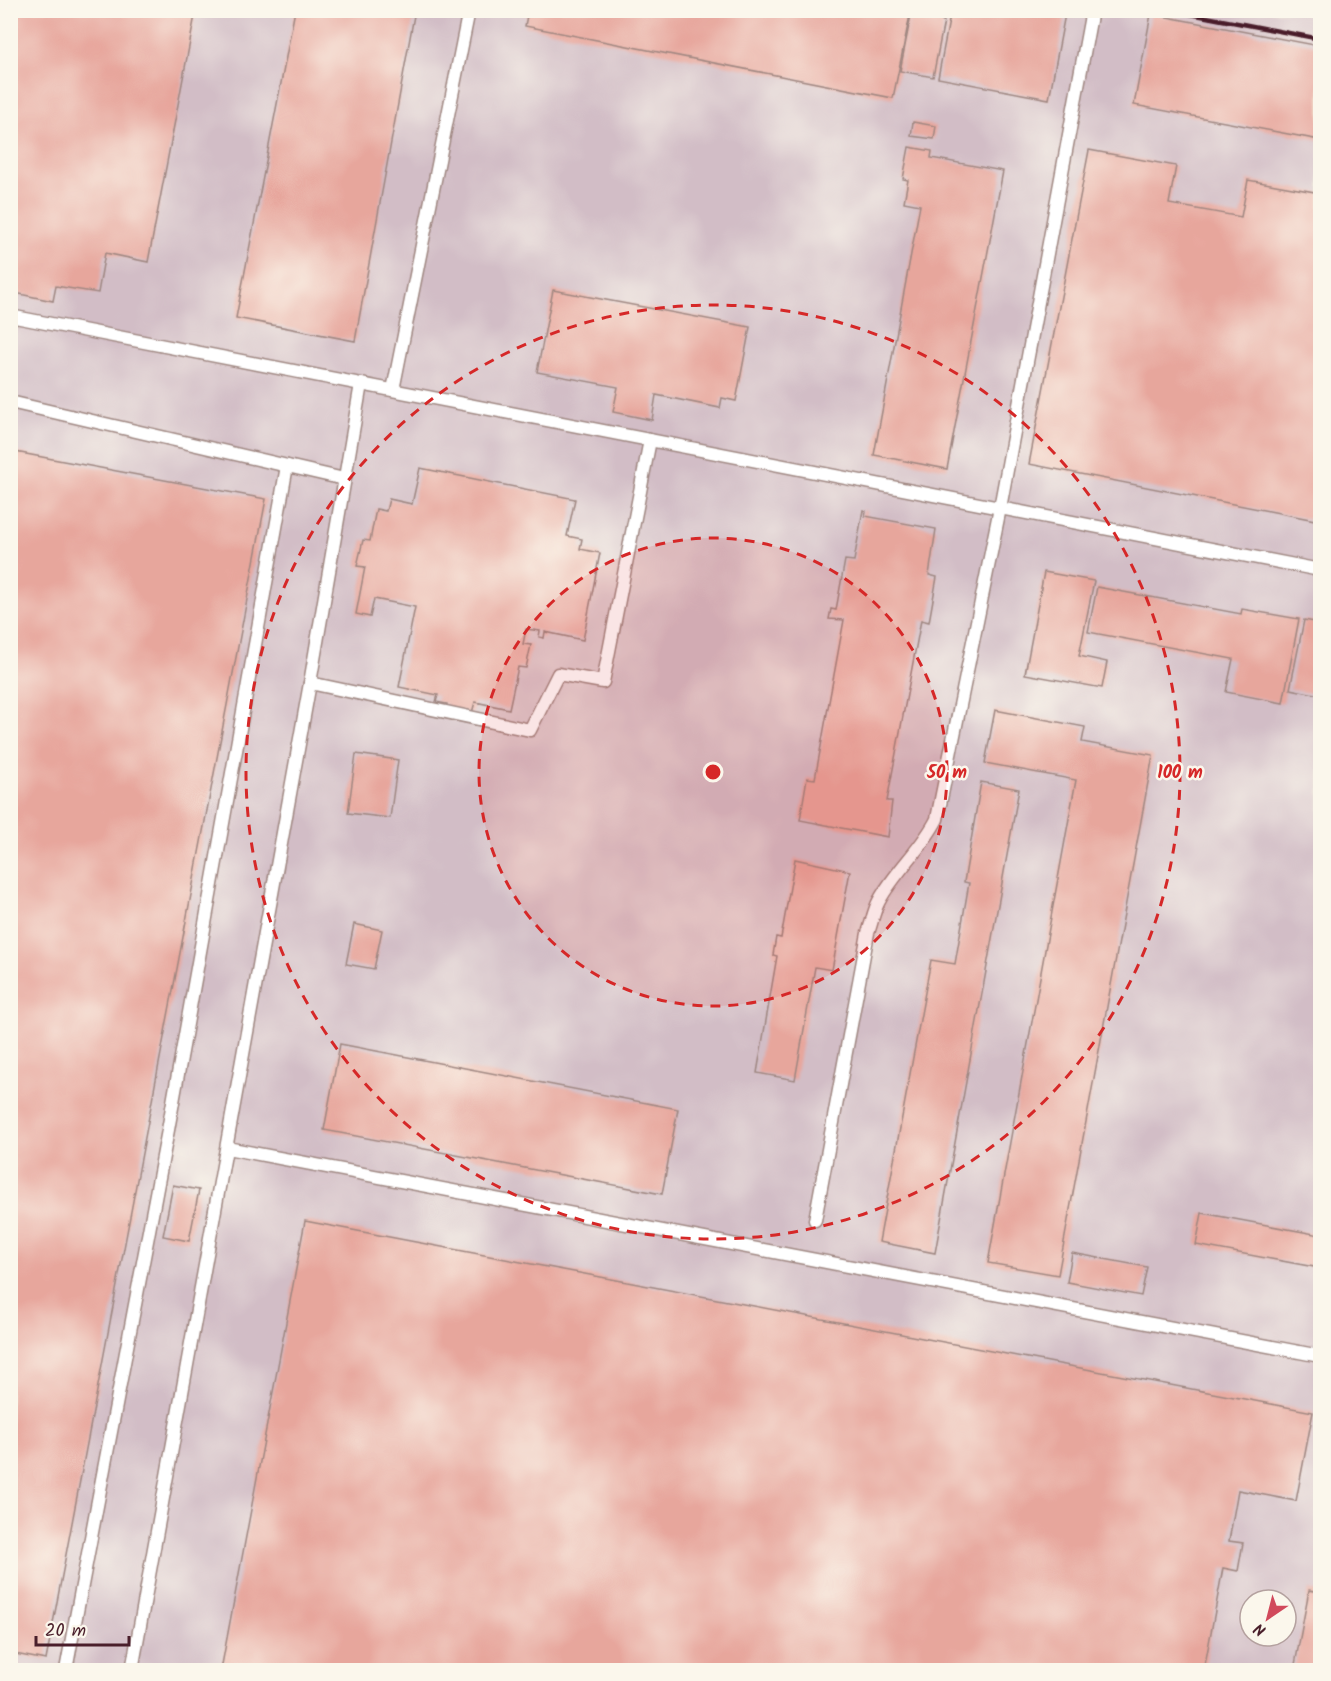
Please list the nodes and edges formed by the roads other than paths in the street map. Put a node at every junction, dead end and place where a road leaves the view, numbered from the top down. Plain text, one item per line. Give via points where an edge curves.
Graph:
1 (469, 10) edge
2 (1092, 10) edge
3 (10, 316) edge
4 (361, 384) junction
5 (393, 390) junction
6 (10, 402) edge
7 (650, 440) junction
8 (287, 466) junction
9 (344, 479) junction
10 (1000, 508) junction
11 (1320, 570) edge
12 (310, 683) junction
13 (227, 1148) junction
14 (815, 1220) dead end
15 (1320, 1356) edge
16 (66, 1671) edge
17 (132, 1671) edge

1 - 5 lane
2 - 10 lane
3 - 4 lane
4 - 5 lane
4 - 9 lane
5 - 7 lane
6 - 8 lane
7 - 10 lane
7 - 12 lane via 603,682 558,674 530,730
8 - 9 lane
8 - 16 lane
9 - 12 lane
10 - 11 lane
10 - 14 lane via 937,819 928,838 879,902 868,933
12 - 13 lane
13 - 15 lane
13 - 17 lane

